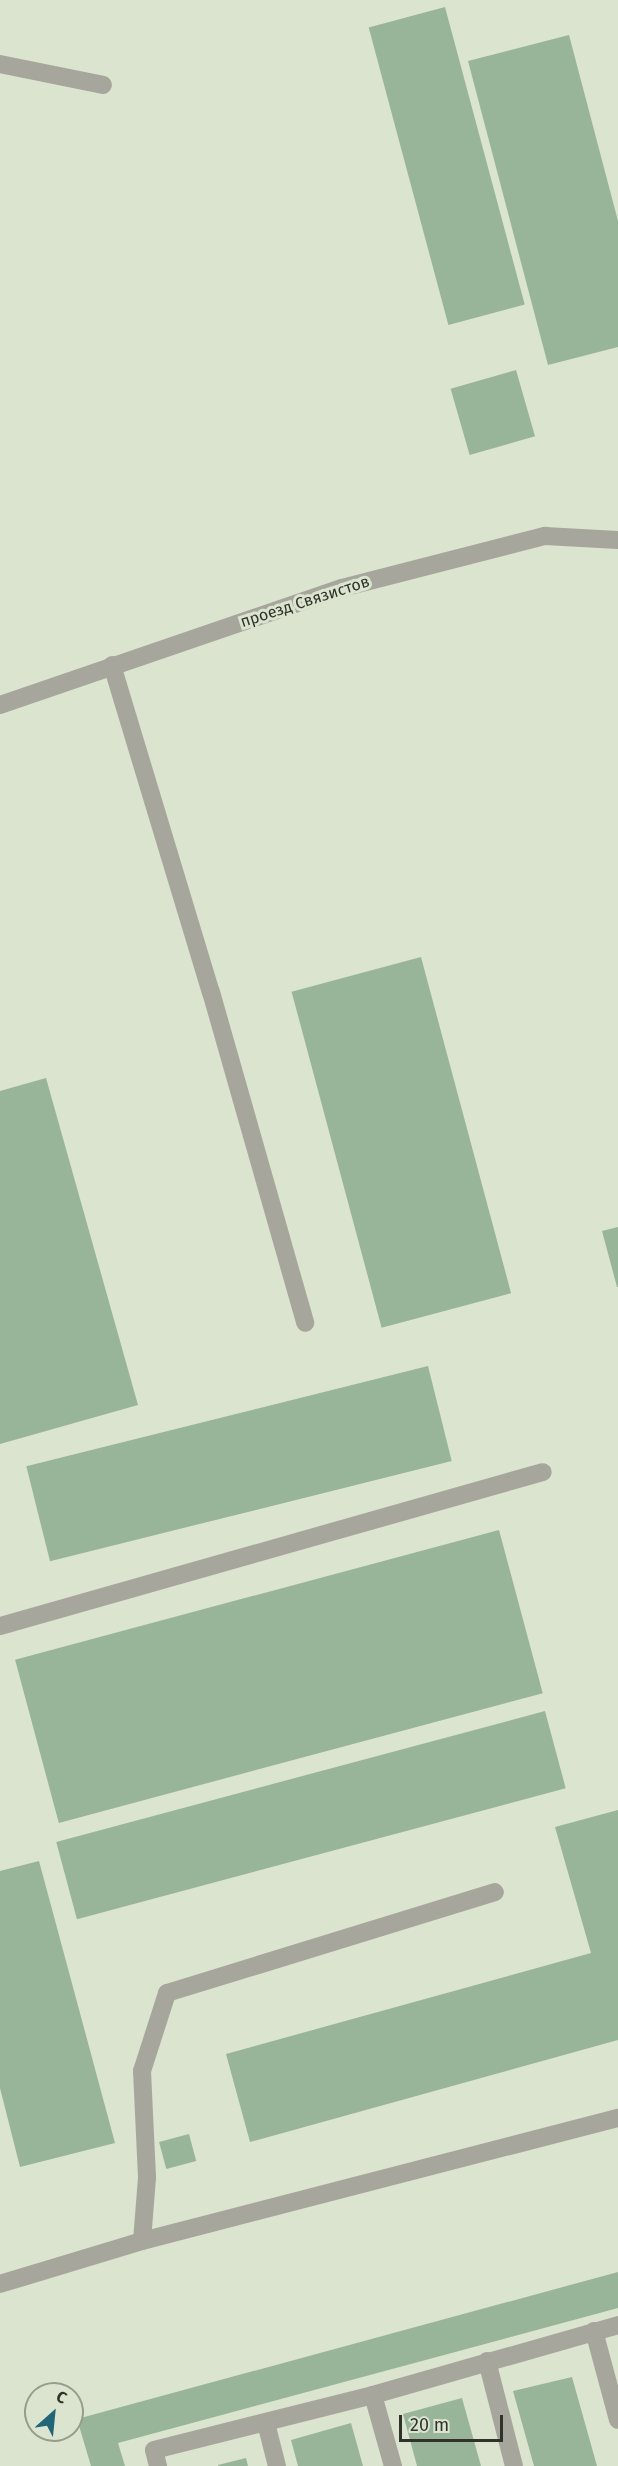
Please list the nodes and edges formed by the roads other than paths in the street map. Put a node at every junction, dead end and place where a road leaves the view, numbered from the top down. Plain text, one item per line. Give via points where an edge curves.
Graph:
1 (0, 64) edge
2 (103, 85) dead end
3 (618, 540) edge
4 (112, 665) junction
5 (0, 705) edge
6 (305, 1323) dead end
7 (543, 1472) dead end
8 (0, 1626) edge
9 (495, 1892) dead end
10 (618, 2118) edge
11 (142, 2241) junction
12 (1, 2279) edge
13 (618, 2325) edge
14 (594, 2331) junction
15 (487, 2361) junction
16 (374, 2395) junction
17 (618, 2420) edge
18 (266, 2423) junction
19 (158, 2466) edge
20 (277, 2466) edge
21 (393, 2466) edge
22 (514, 2466) edge

1 - 2 lane
3 - 4 lane, проезд Связистов via 545,536 342,588
4 - 5 lane, проезд Связистов
4 - 6 lane
7 - 8 lane
9 - 11 lane via 167,1993 142,2071 147,2177
10 - 11 lane
11 - 12 lane
13 - 14 lane
14 - 15 lane
14 - 17 lane
15 - 16 lane
15 - 22 lane
16 - 18 lane
16 - 21 lane
18 - 19 lane via 154,2450
18 - 20 lane

